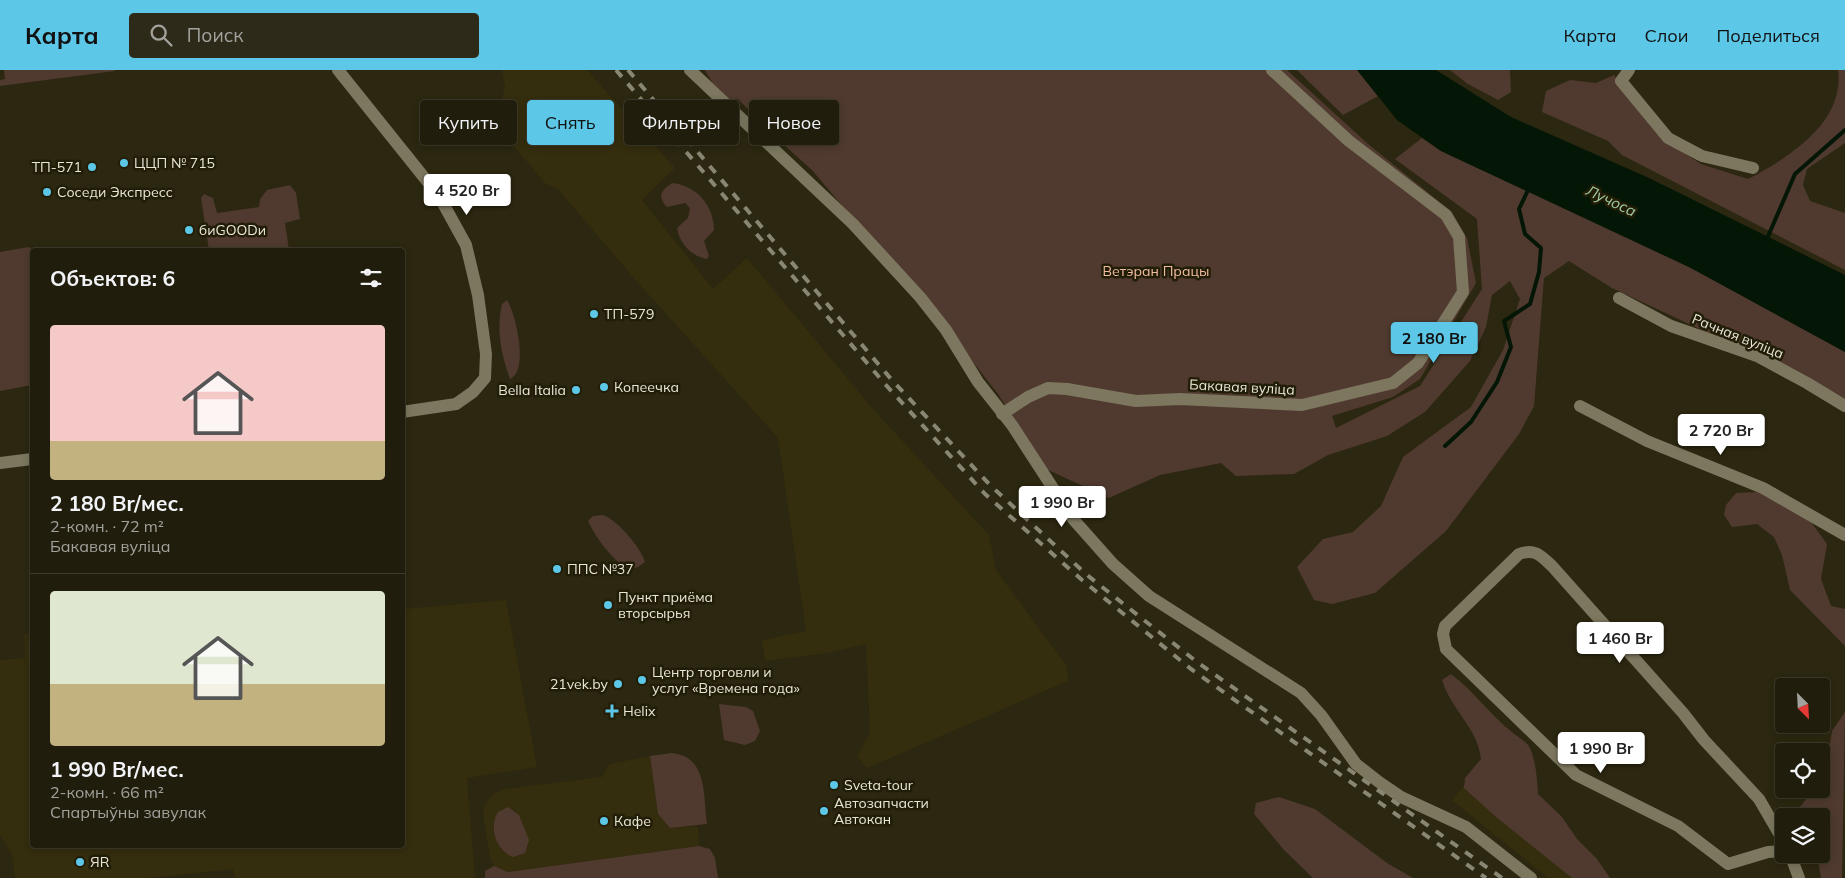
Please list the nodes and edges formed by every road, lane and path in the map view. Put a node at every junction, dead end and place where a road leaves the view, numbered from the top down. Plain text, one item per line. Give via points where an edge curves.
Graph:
1 (338, 70) edge
2 (690, 70) edge
3 (1272, 70) edge
4 (1629, 70) edge
5 (1753, 168) dead end
6 (1619, 298) dead end
7 (1580, 406) dead end
8 (1845, 406) edge
9 (405, 412) edge
10 (1002, 414) junction
11 (30, 459) edge
12 (0, 463) edge
13 (1845, 535) edge
14 (1775, 827) edge
15 (1775, 851) edge
16 (1793, 863) edge
17 (1531, 878) edge
18 (1799, 878) edge

1 - 9 street via 439,196 466,245 478,295 486,354 485,378 456,404
2 - 10 street via 853,224 920,297
3 - 10 street, Бакавая вуліца via 1349,141 1446,215 1459,237 1463,292 1418,363 1393,383 1302,405 1180,399 1136,401 1067,388 1048,388 1028,396
4 - 5 street via 1621,81 1668,138 1702,156
6 - 8 street, Рачная вуліца via 1671,326 1756,356
7 - 13 street via 1647,441 1763,488
10 - 17 street via 1073,519 1113,564 1149,596 1301,693 1356,764 1401,797 1466,826
11 - 12 street
14 - 15 street via 1759,799 1536,552 1529,550 1519,554 1445,626 1442,634 1446,649 1576,775 1678,826 1728,864
16 - 18 street

